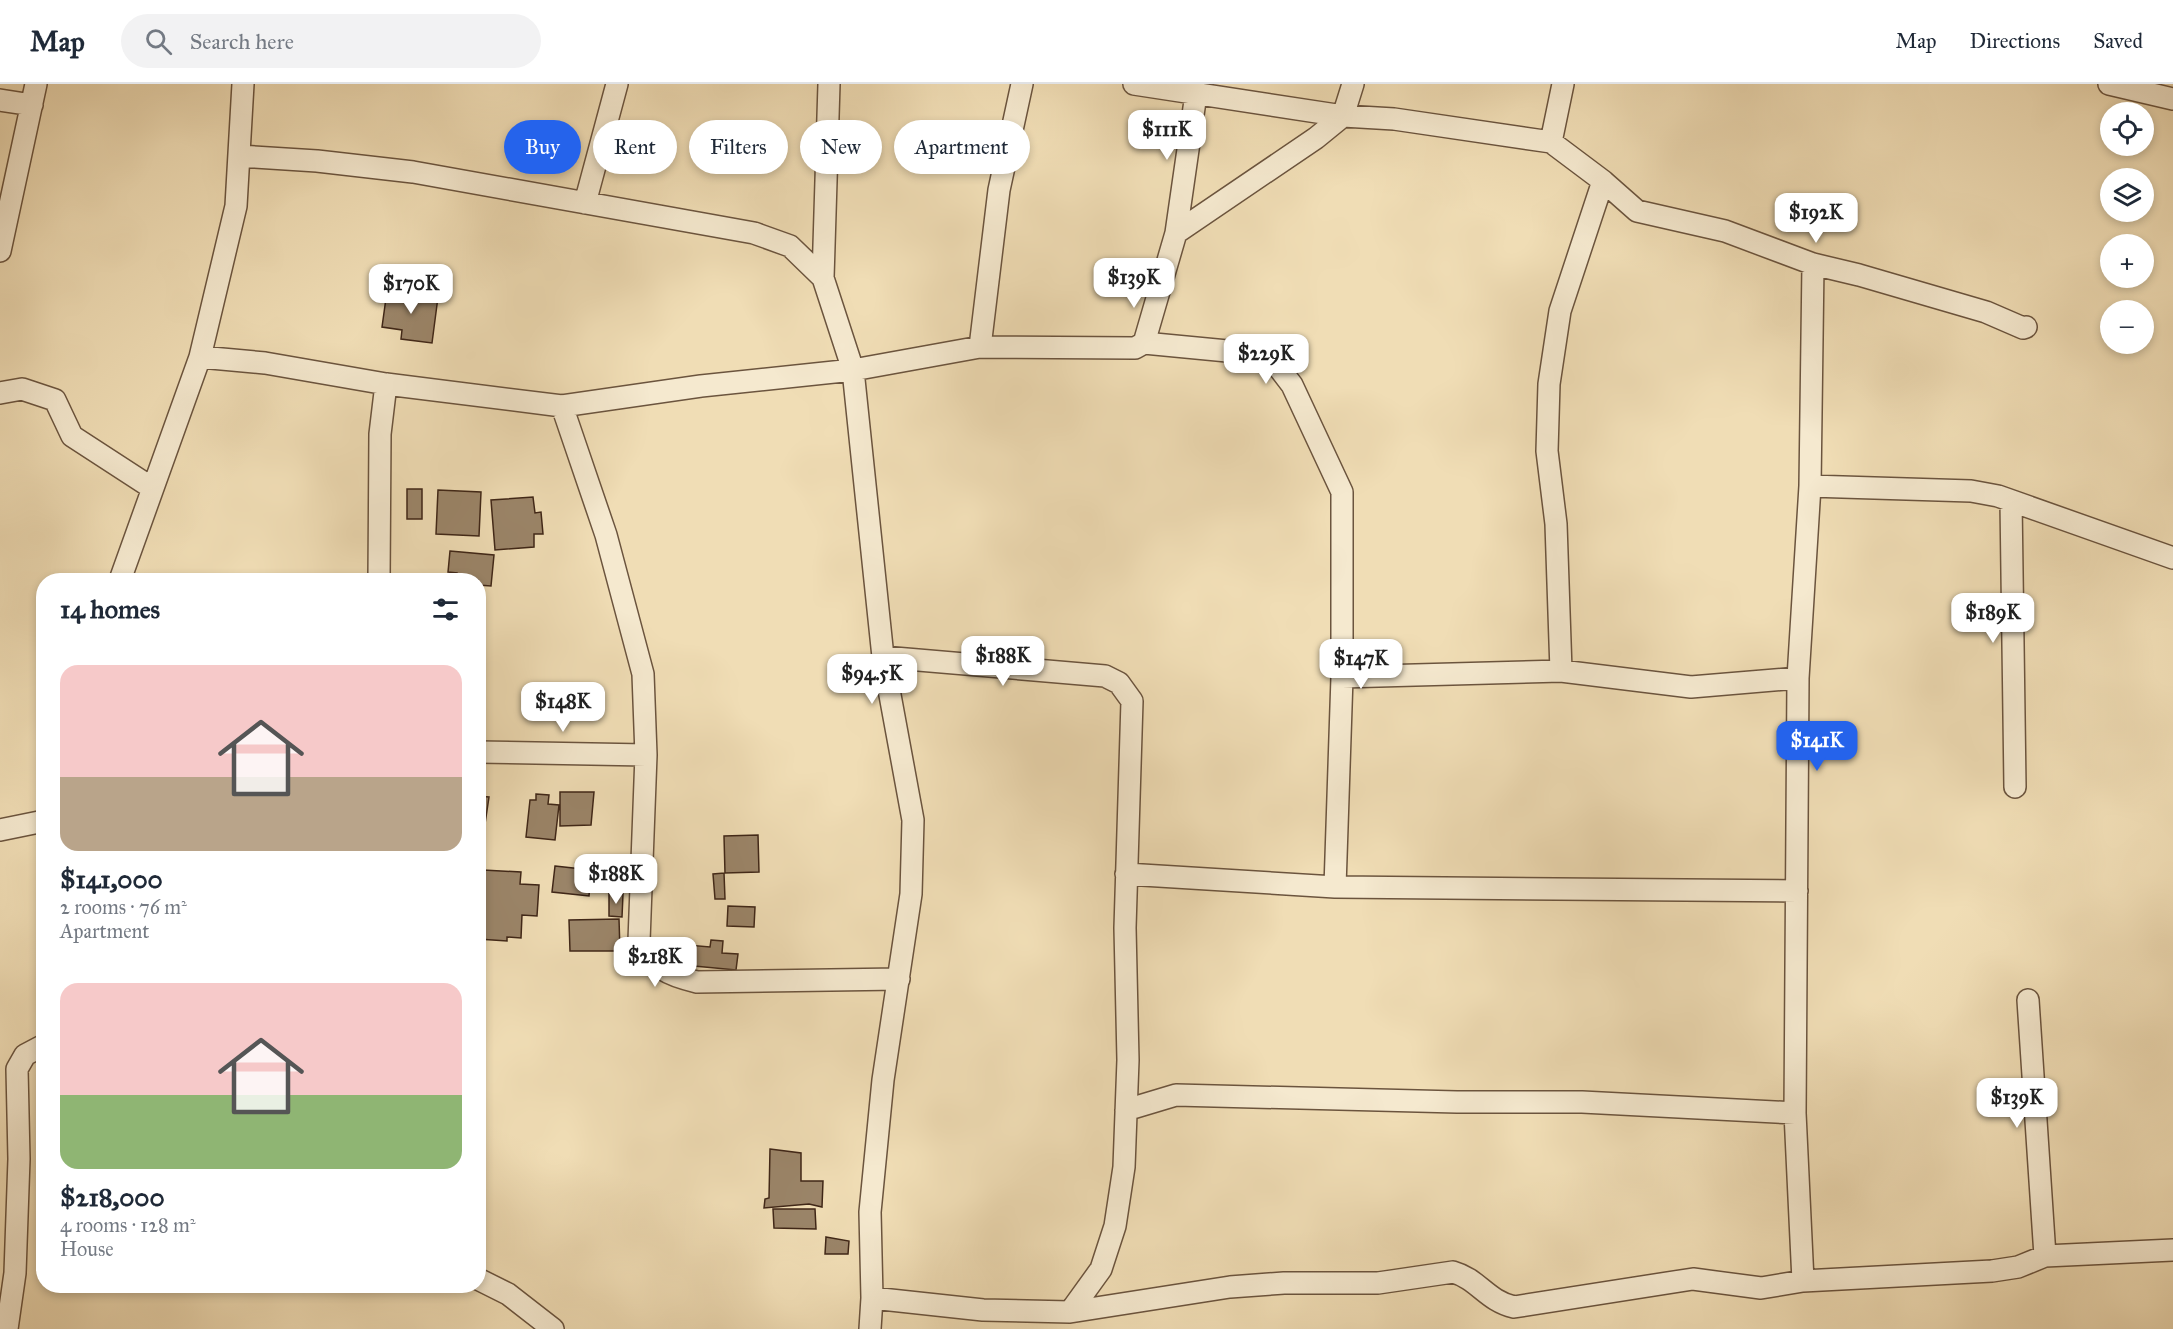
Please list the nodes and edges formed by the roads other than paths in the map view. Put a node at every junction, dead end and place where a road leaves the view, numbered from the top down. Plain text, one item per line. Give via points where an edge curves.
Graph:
1 (36, 84) edge
2 (243, 84) edge
3 (616, 84) edge
4 (830, 84) edge
5 (1022, 84) edge
6 (1134, 84) edge
7 (1353, 84) edge
8 (1563, 84) edge
9 (2109, 84) edge
10 (1196, 94) junction
11 (2173, 99) edge
12 (0, 100) edge
13 (32, 105) junction
14 (1342, 116) junction
15 (1551, 142) junction
16 (239, 156) junction
17 (1603, 181) junction
18 (585, 204) junction
19 (1176, 233) junction
20 (0, 251) edge
21 (1813, 264) junction
22 (823, 278) junction
23 (2026, 327) dead end
24 (1144, 343) junction
25 (980, 347) junction
26 (200, 357) junction
27 (853, 370) junction
28 (386, 384) junction
29 (0, 393) edge
30 (562, 406) junction
31 (1810, 486) junction
32 (152, 488) junction
33 (2011, 501) junction
34 (2173, 558) edge
35 (122, 573) edge
36 (380, 573) edge
37 (883, 657) junction
38 (1561, 671) junction
39 (1342, 676) junction
40 (1798, 678) junction
41 (486, 753) edge
42 (646, 756) junction
43 (2015, 787) dead end
44 (36, 823) edge
45 (0, 830) edge
46 (1126, 874) junction
47 (1335, 887) junction
48 (1797, 891) junction
49 (899, 979) junction
50 (2028, 1000) dead end
51 (36, 1049) edge
52 (1126, 1110) junction
53 (1795, 1113) junction
54 (2173, 1250) edge
55 (2045, 1256) junction
56 (8, 1274) edge
57 (1803, 1281) junction
58 (486, 1283) edge
59 (872, 1298) junction
60 (1070, 1312) junction
61 (7, 1329) edge
62 (553, 1329) edge
63 (870, 1329) edge

1 - 13 street
2 - 16 street
3 - 18 street
4 - 22 street
5 - 25 street via 999,190
6 - 10 street
7 - 14 street
8 - 15 street
9 - 11 street
10 - 14 street
10 - 19 street
12 - 13 street
13 - 20 street
14 - 15 street via 1394,119
14 - 19 street
15 - 17 street
16 - 18 street via 413,172
16 - 26 street via 236,206
17 - 21 street via 1637,210 1725,231
17 - 38 street via 1560,311 1549,384 1547,451 1556,524
18 - 22 street via 754,233 790,246
19 - 24 street
21 - 23 street via 1974,308
21 - 31 street
22 - 27 street
24 - 25 street via 1135,348
24 - 39 street via 1269,355 1292,385 1342,492
25 - 27 street
26 - 28 street via 265,363
26 - 32 street
27 - 30 street
27 - 37 street
28 - 30 street
28 - 36 street via 380,434
29 - 32 street via 22,389 55,400 72,436
30 - 42 street via 606,535 643,674
31 - 33 street via 1971,491
31 - 40 street
32 - 35 street
33 - 34 street
33 - 43 street
37 - 46 street via 1105,676 1119,683 1132,701
37 - 49 street via 913,820 912,894
38 - 39 street
38 - 40 street via 1691,687
39 - 47 street
40 - 48 street
41 - 42 street
42 - 49 street via 639,941 649,959 670,976 697,982
44 - 45 street
46 - 47 street
46 - 52 street
47 - 48 street
48 - 53 street
49 - 59 street via 883,1080 870,1212
50 - 55 street
51 - 56 street via 25,1055 17,1069 20,1159
52 - 53 street via 1176,1095 1582,1101
52 - 60 street via 1124,1167 1115,1226 1101,1269
53 - 57 street
54 - 55 street
55 - 57 street via 2018,1267 1992,1271
56 - 61 street
57 - 60 street via 1761,1288 1693,1279 1514,1307 1500,1304 1454,1272 1378,1283 1284,1282 1230,1287
58 - 62 street via 508,1294
59 - 60 street via 983,1310
59 - 63 street

